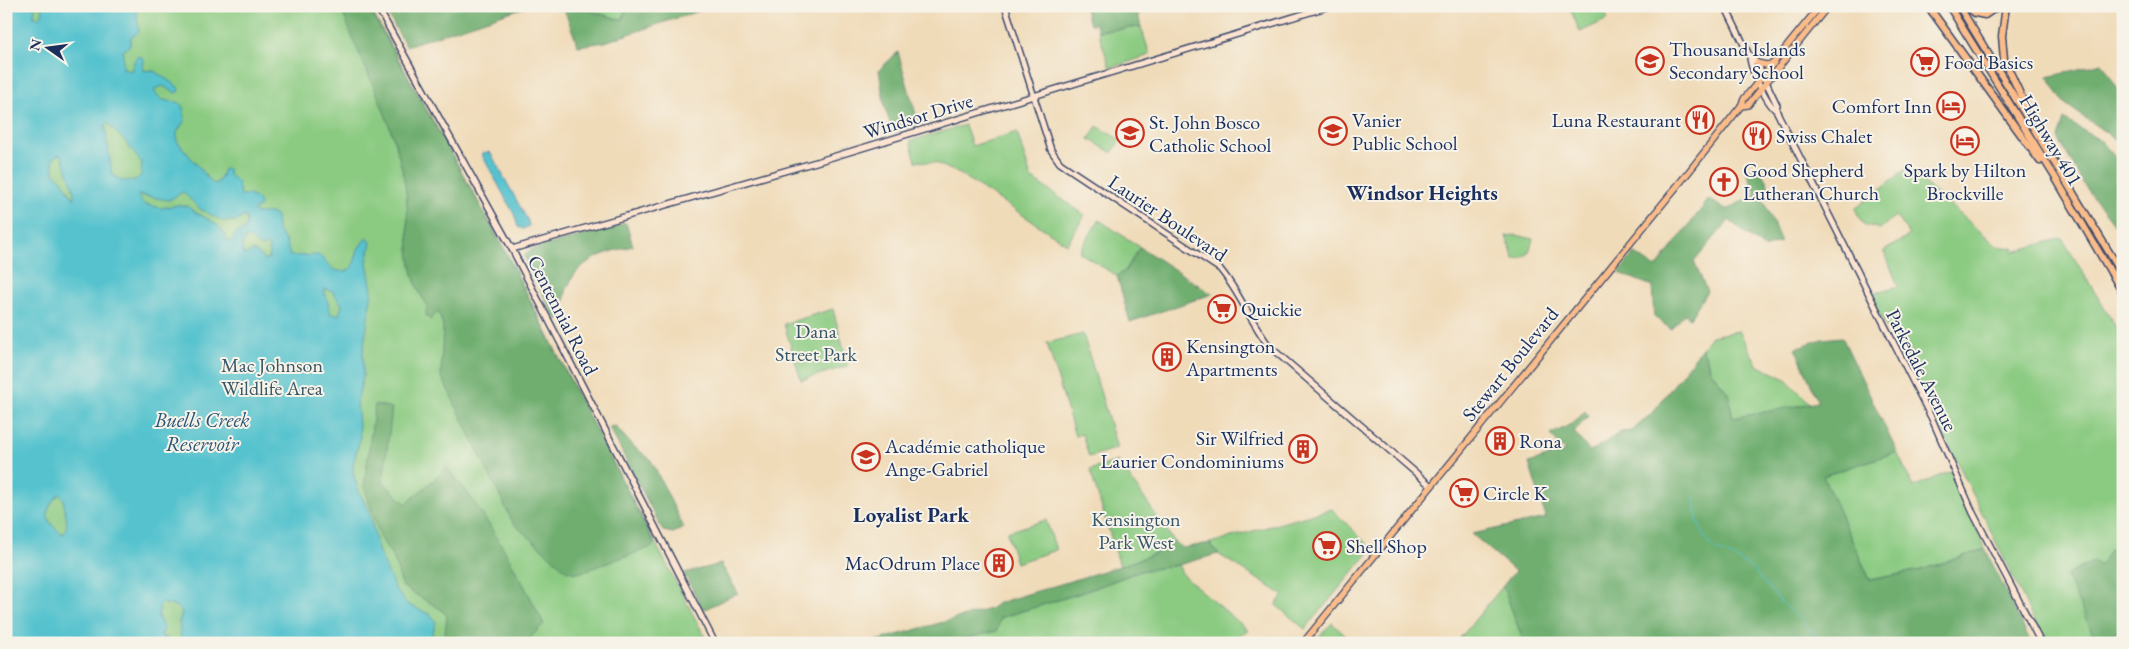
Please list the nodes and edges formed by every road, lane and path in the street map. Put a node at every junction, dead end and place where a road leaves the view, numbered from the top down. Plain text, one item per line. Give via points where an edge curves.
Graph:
1 (377, 6) edge
2 (1005, 6) edge
3 (1330, 6) edge
4 (1724, 6) edge
5 (1820, 6) edge
6 (1828, 6) edge
7 (1928, 6) edge
8 (1949, 6) edge
9 (1958, 6) edge
10 (1967, 6) edge
11 (1998, 6) edge
12 (2006, 6) edge
13 (1750, 57) junction
14 (1757, 62) junction
15 (1773, 64) junction
16 (1763, 76) junction
17 (1758, 82) junction
18 (1764, 86) junction
19 (1035, 97) junction
20 (1742, 106) junction
21 (2043, 142) junction
22 (2055, 178) junction
23 (512, 248) junction
24 (2123, 276) edge
25 (2123, 293) edge
26 (1431, 486) junction
27 (715, 643) edge
28 (1303, 643) edge
29 (2041, 643) edge

1 - 23 street, Centennial Road
2 - 19 street, Laurier Boulevard
3 - 19 street, Windsor Drive
4 - 13 street, Parkedale Avenue
5 - 15 main road, Stewart Boulevard
6 - 18 main road, Stewart Boulevard
7 - 22 highway
8 - 22 highway, Highway 401
9 - 21 highway, Highway 401
10 - 11 highway via 1975,13 1985,15
12 - 21 highway via 2002,36 2004,59
13 - 14 street, Parkedale Avenue
13 - 17 street, Parkedale Avenue
14 - 15 main road
14 - 16 street, Parkedale Avenue
15 - 16 main road, Stewart Boulevard
16 - 17 main road, Stewart Boulevard
16 - 18 street, Parkedale Avenue
17 - 18 street, Parkedale Avenue
17 - 20 main road, Stewart Boulevard
18 - 20 main road, Stewart Boulevard via 1748,105
18 - 29 street, Parkedale Avenue via 1932,419 1973,513
19 - 23 street, Windsor Drive via 788,171
19 - 26 street, Laurier Boulevard via 1051,150 1060,163 1220,269 1232,283 1269,346
20 - 26 main road, Stewart Boulevard
21 - 24 highway, Highway 401
22 - 25 highway, Highway 401
23 - 27 street, Centennial Road
26 - 28 main road, Stewart Boulevard

